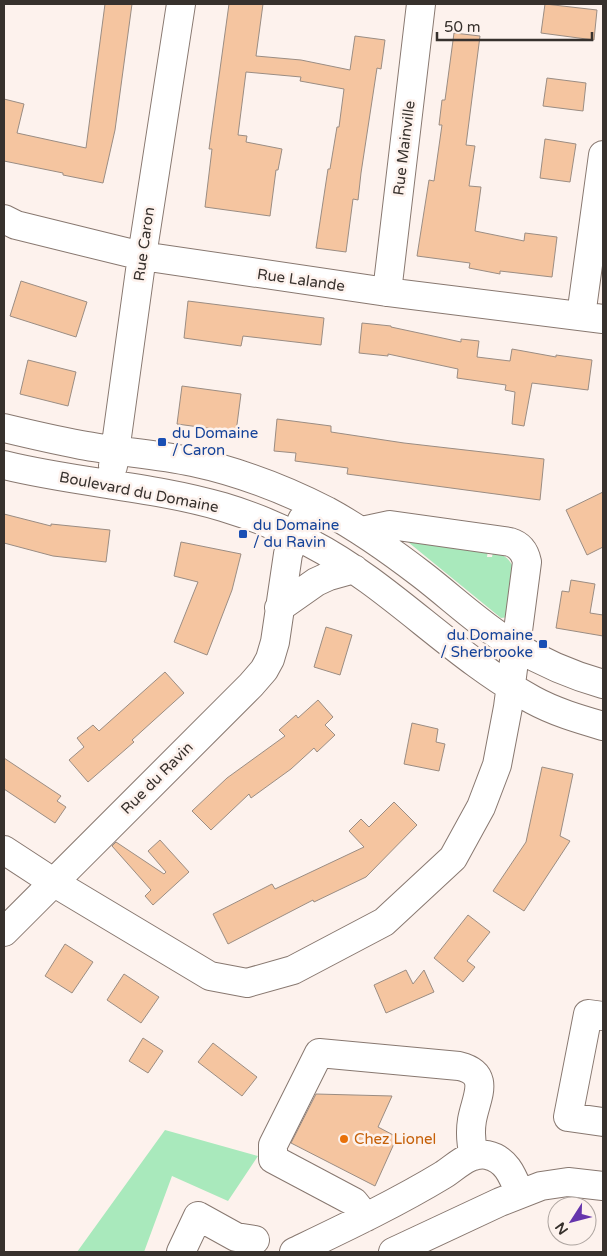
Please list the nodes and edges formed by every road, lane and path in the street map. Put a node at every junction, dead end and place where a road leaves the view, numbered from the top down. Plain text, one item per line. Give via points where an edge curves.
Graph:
1 (181, 4) edge
2 (421, 4) edge
3 (603, 155) edge
4 (4, 219) edge
5 (142, 256) junction
6 (387, 292) junction
7 (592, 317) edge
8 (4, 428) edge
9 (115, 450) junction
10 (4, 465) edge
11 (110, 485) junction
12 (311, 503) junction
13 (362, 531) junction
14 (295, 535) junction
15 (354, 569) junction
16 (279, 608) junction
17 (516, 647) junction
18 (603, 684) edge
19 (511, 686) junction
20 (603, 726) edge
21 (4, 850) edge
22 (53, 882) junction
23 (4, 932) edge
24 (603, 1016) edge
25 (603, 1122) edge
26 (474, 1156) junction
27 (603, 1186) edge
28 (520, 1194) junction
29 (366, 1217) junction
30 (252, 1246) edge
31 (424, 1246) edge
32 (181, 1252) edge
33 (280, 1252) edge
34 (294, 1252) edge
35 (393, 1252) edge

1 - 5 street, Rue Caron
2 - 6 street, Rue Mainville
3 - 7 street
4 - 5 street, Rue Lalande via 16,225
5 - 6 street, Rue Lalande
5 - 9 street, Rue Caron
6 - 7 street, Rue Lalande
8 - 9 street
9 - 11 street, Rue Caron
9 - 12 street via 215,467 263,482
10 - 11 street, Boulevard du Domaine
11 - 14 street, Boulevard du Domaine via 222,506
12 - 13 street
12 - 14 street, Rue du Ravin
13 - 17 street
13 - 17 street via 390,524 516,544 523,550 527,562
14 - 15 street, Boulevard du Domaine
14 - 16 street, Rue du Ravin via 288,554
15 - 16 street via 316,582
15 - 19 street, Boulevard du Domaine via 448,643
16 - 22 street, Rue du Ravin via 275,642 264,670
17 - 18 street via 554,666
17 - 19 street
19 - 20 street, Boulevard du Domaine via 545,706
19 - 22 street via 497,765 482,807 453,858 384,922 293,970 247,983 210,976
21 - 22 street
22 - 23 street, Rue du Ravin
24 - 25 street via 588,1014 568,1116
26 - 28 street via 488,1155 506,1165
26 - 29 street
26 - 29 street via 471,1131 480,1089 473,1071 458,1066 319,1053 273,1145 273,1159 354,1202
27 - 28 street via 554,1183
28 - 31 street
29 - 34 street
30 - 32 street via 198,1216
30 - 33 street
31 - 35 street

